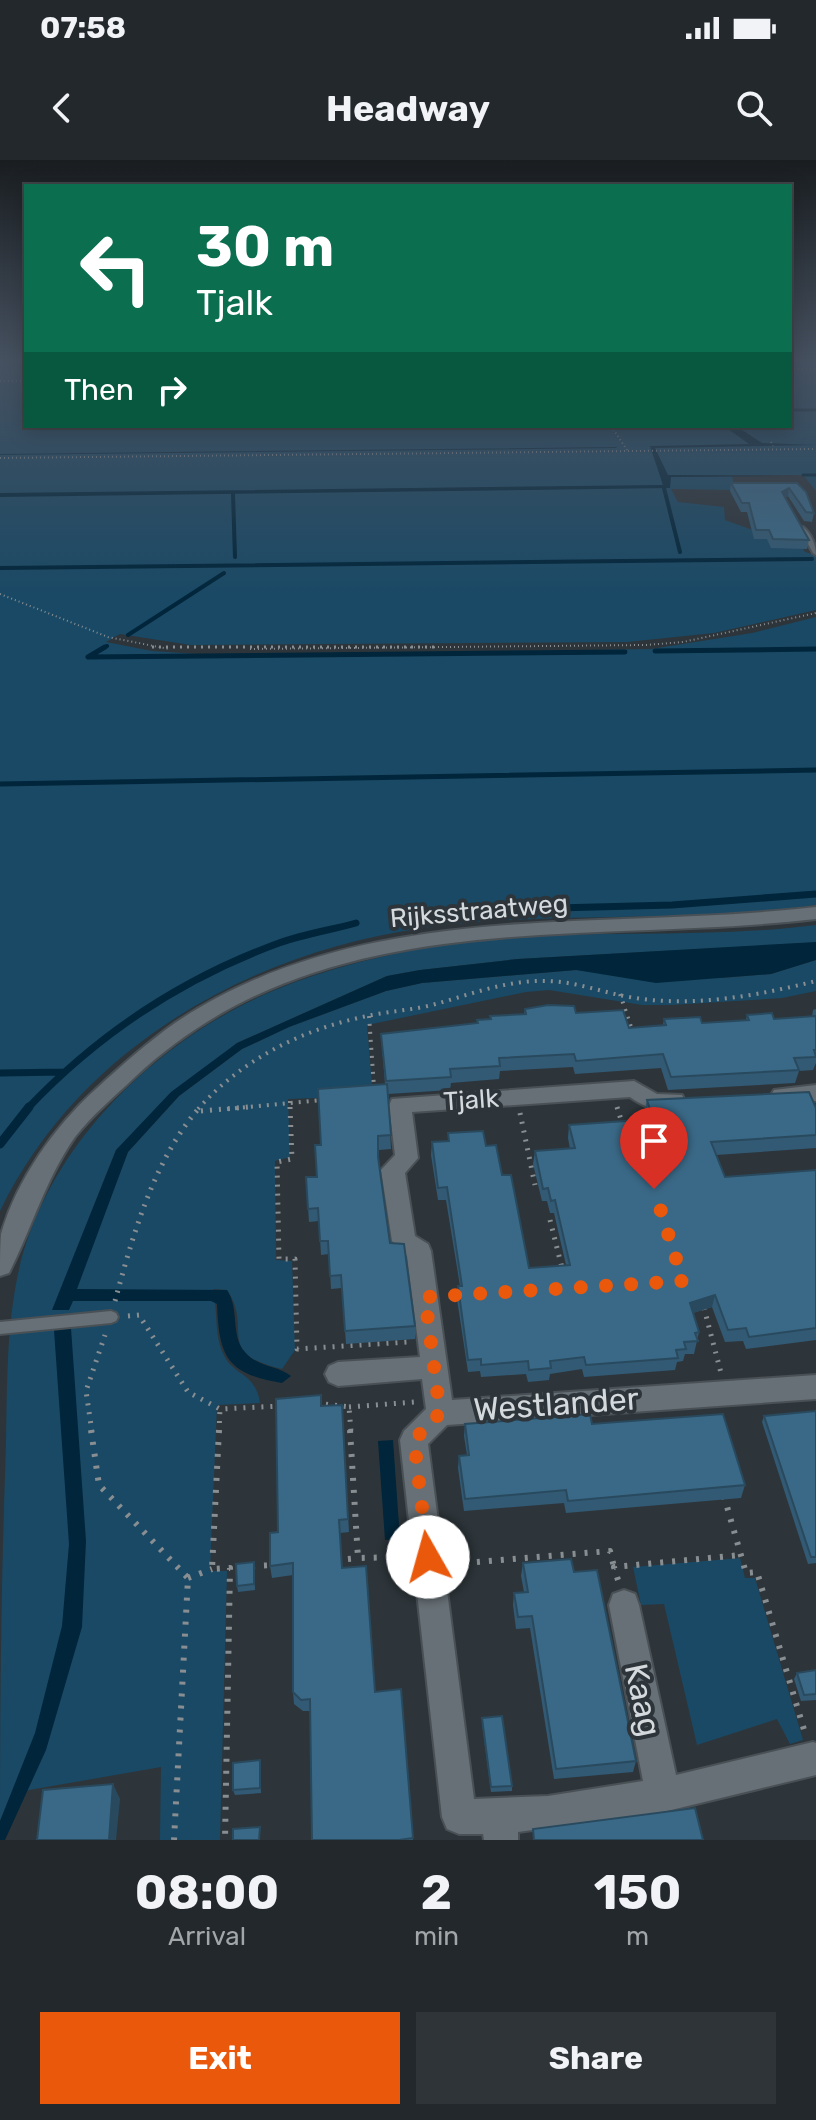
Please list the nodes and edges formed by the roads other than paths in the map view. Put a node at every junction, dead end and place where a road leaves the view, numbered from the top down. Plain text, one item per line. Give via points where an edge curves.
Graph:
1 (798, 521) edge
2 (816, 553) edge
3 (816, 913) edge
4 (816, 1093) edge
5 (757, 1097) edge
6 (699, 1100) edge
7 (0, 1266) edge
8 (112, 1310) road end
9 (0, 1328) edge
10 (432, 1354) junction
11 (338, 1374) dead end
12 (816, 1387) edge
13 (439, 1406) junction
14 (624, 1605) road end
15 (813, 1759) road end
16 (663, 1795) junction
17 (500, 1829) edge

1 - 2 lane
3 - 7 street, Rijksstraatweg via 402,941 308,964 247,989 192,1020 125,1072 69,1130 28,1196
4 - 5 street
6 - 10 street, Tjalk via 653,1102 634,1089 400,1105 407,1158 393,1170 404,1241 419,1251
8 - 9 lane
10 - 11 street
10 - 13 street
12 - 13 street, Westlander
13 - 17 street, Westlander via 414,1440 459,1817
14 - 16 street, Kaag
15 - 16 street
16 - 17 street

